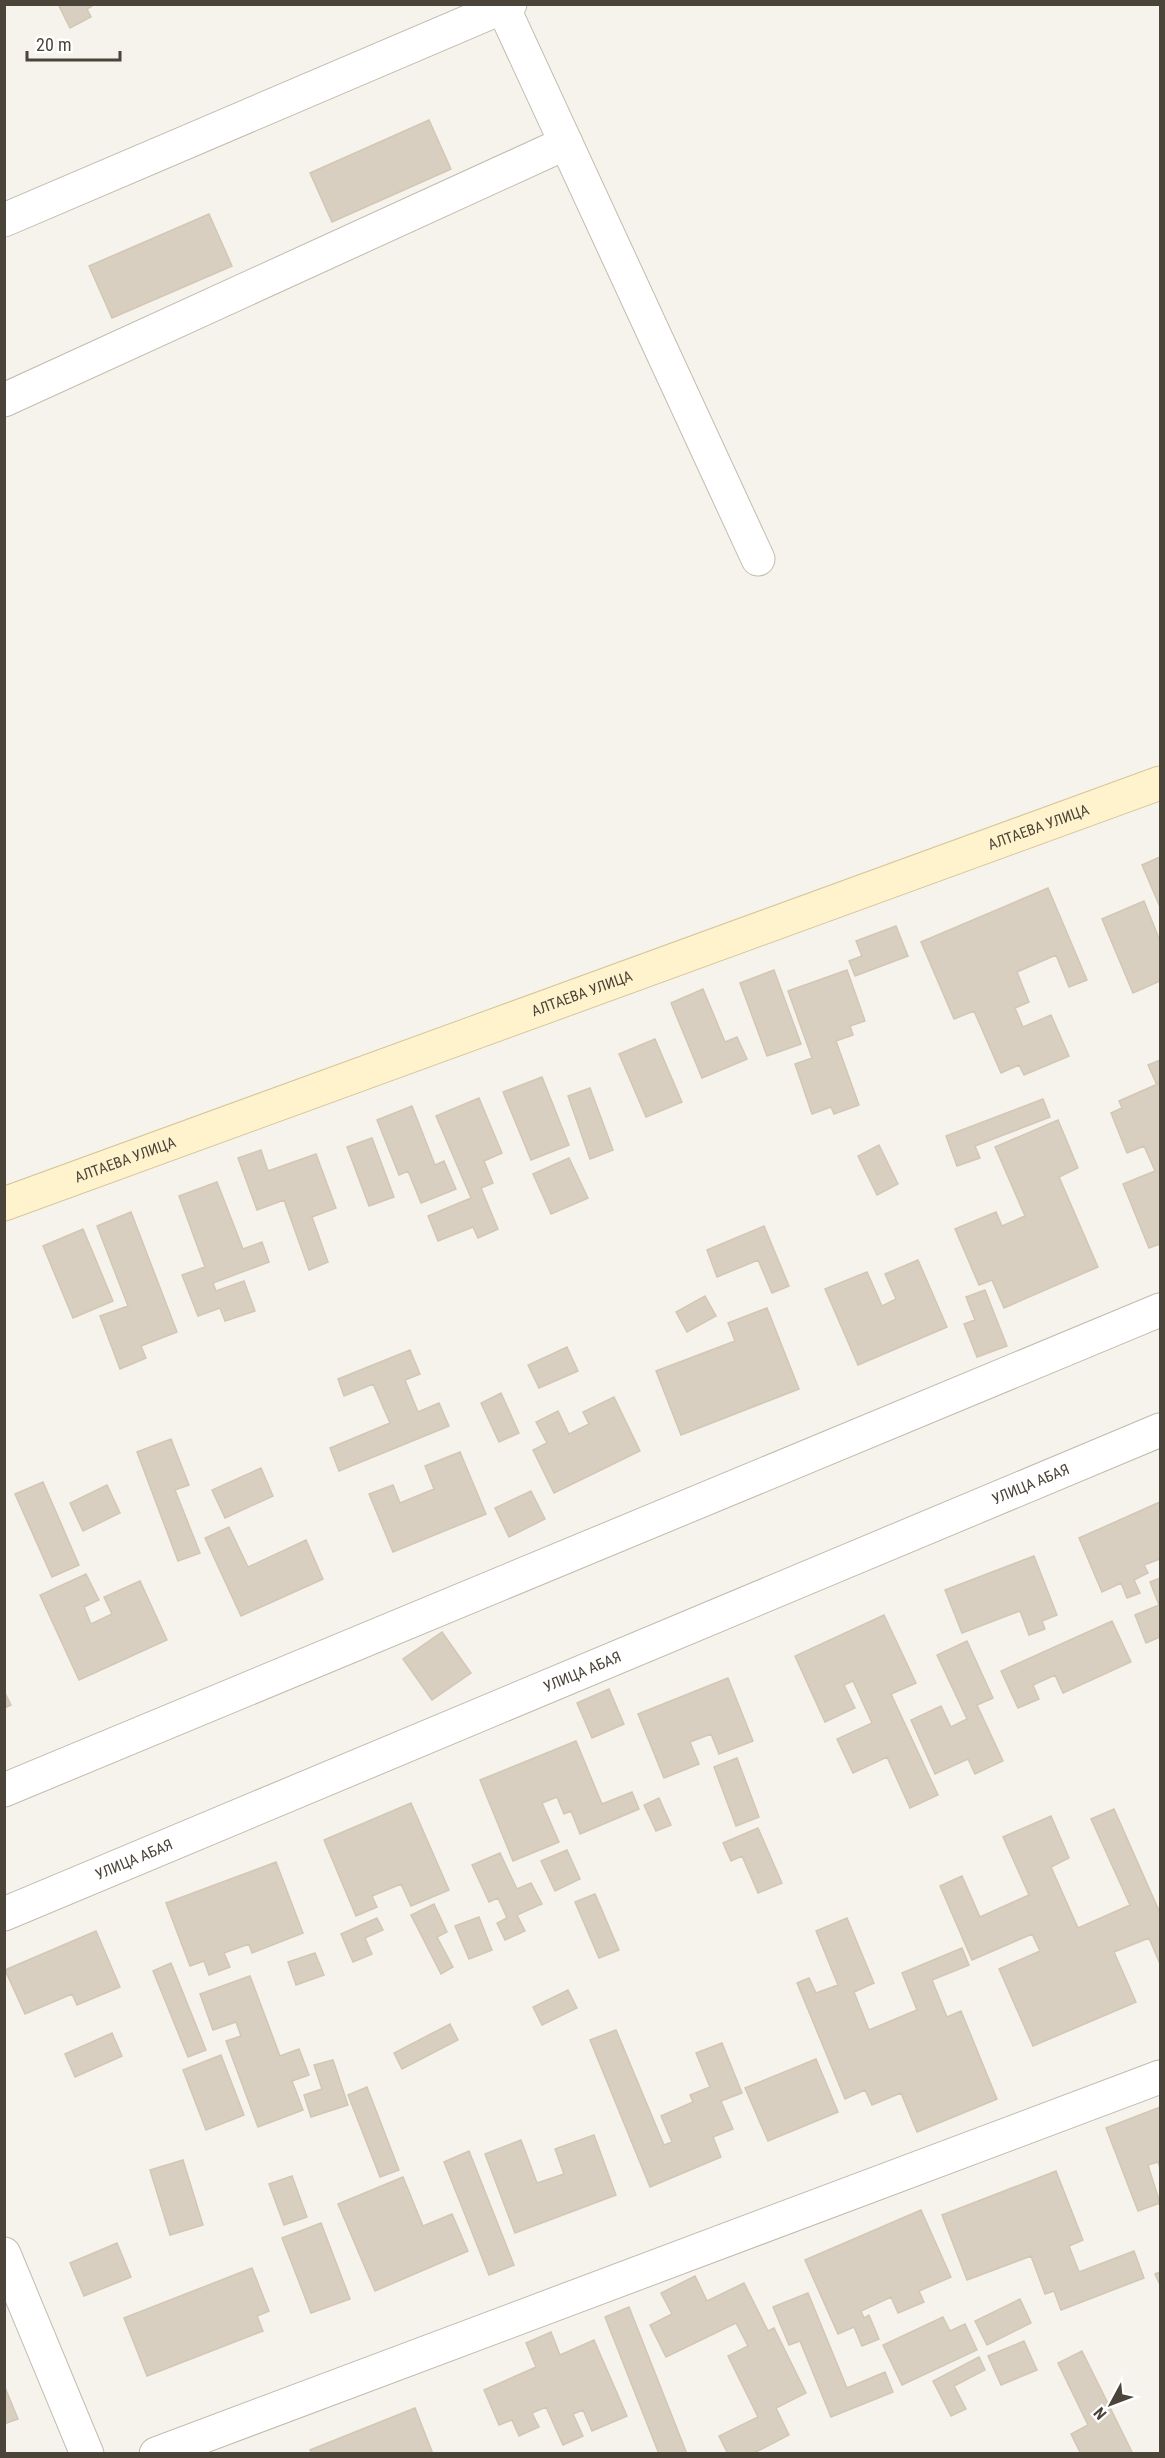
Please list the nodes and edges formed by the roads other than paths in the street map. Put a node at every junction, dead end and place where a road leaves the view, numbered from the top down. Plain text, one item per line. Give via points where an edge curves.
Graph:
1 (507, 6) edge
2 (566, 143) junction
3 (4, 220) edge
4 (4, 400) edge
5 (758, 559) dead end
6 (1161, 783) edge
7 (4, 1204) edge
8 (1161, 1310) edge
9 (1161, 1430) edge
10 (4, 1790) edge
11 (4, 1914) edge
12 (1161, 2077) edge
13 (4, 2254) edge
14 (87, 2454) edge
15 (156, 2454) edge

1 - 2 street
1 - 3 street
2 - 4 street
2 - 5 street
6 - 7 main road, АЛТАЕВА УЛИЦА
8 - 10 street
9 - 11 street, УЛИЦА АБАЯ
12 - 15 street
13 - 14 street

